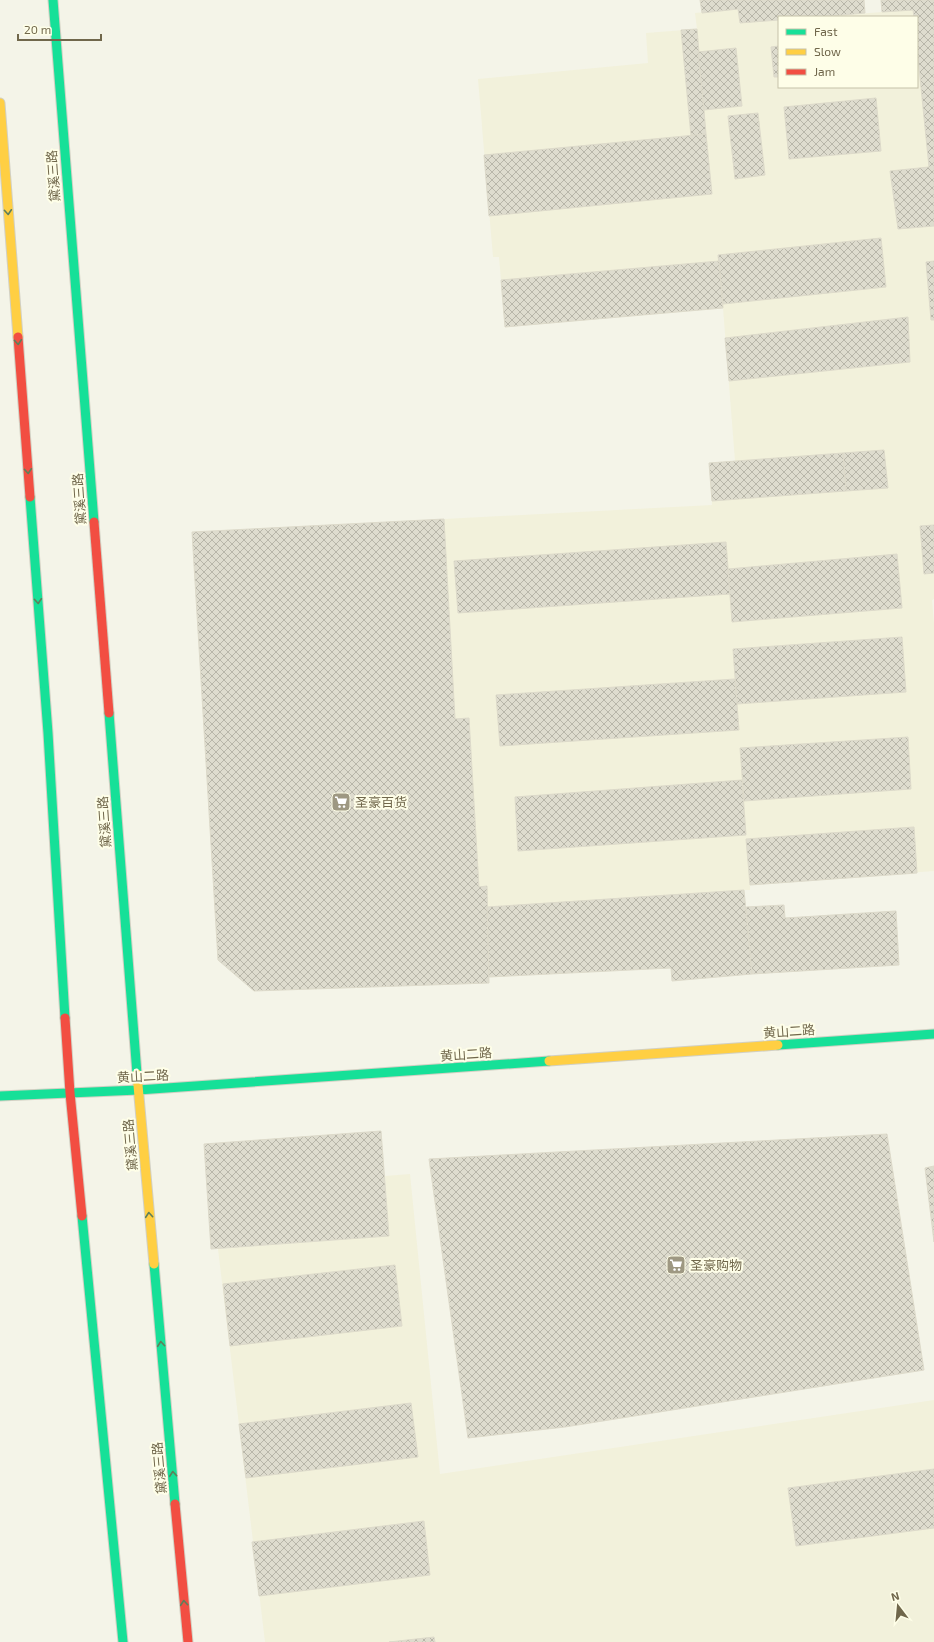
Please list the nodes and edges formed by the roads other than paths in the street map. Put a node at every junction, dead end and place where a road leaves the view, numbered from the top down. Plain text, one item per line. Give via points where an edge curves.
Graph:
1 (53, 0) edge
2 (0, 103) edge
3 (934, 1034) edge
4 (138, 1090) junction
5 (70, 1092) junction
6 (0, 1096) edge
7 (123, 1642) edge
8 (188, 1642) edge

1 - 4 main road, 黛溪三路
2 -> 5 main road via 48,733
3 - 4 main road, 黄山二路
4 - 5 main road, 黄山二路
8 -> 4 main road, 黛溪三路
5 - 6 main road, 黄山二路
5 - 7 main road

